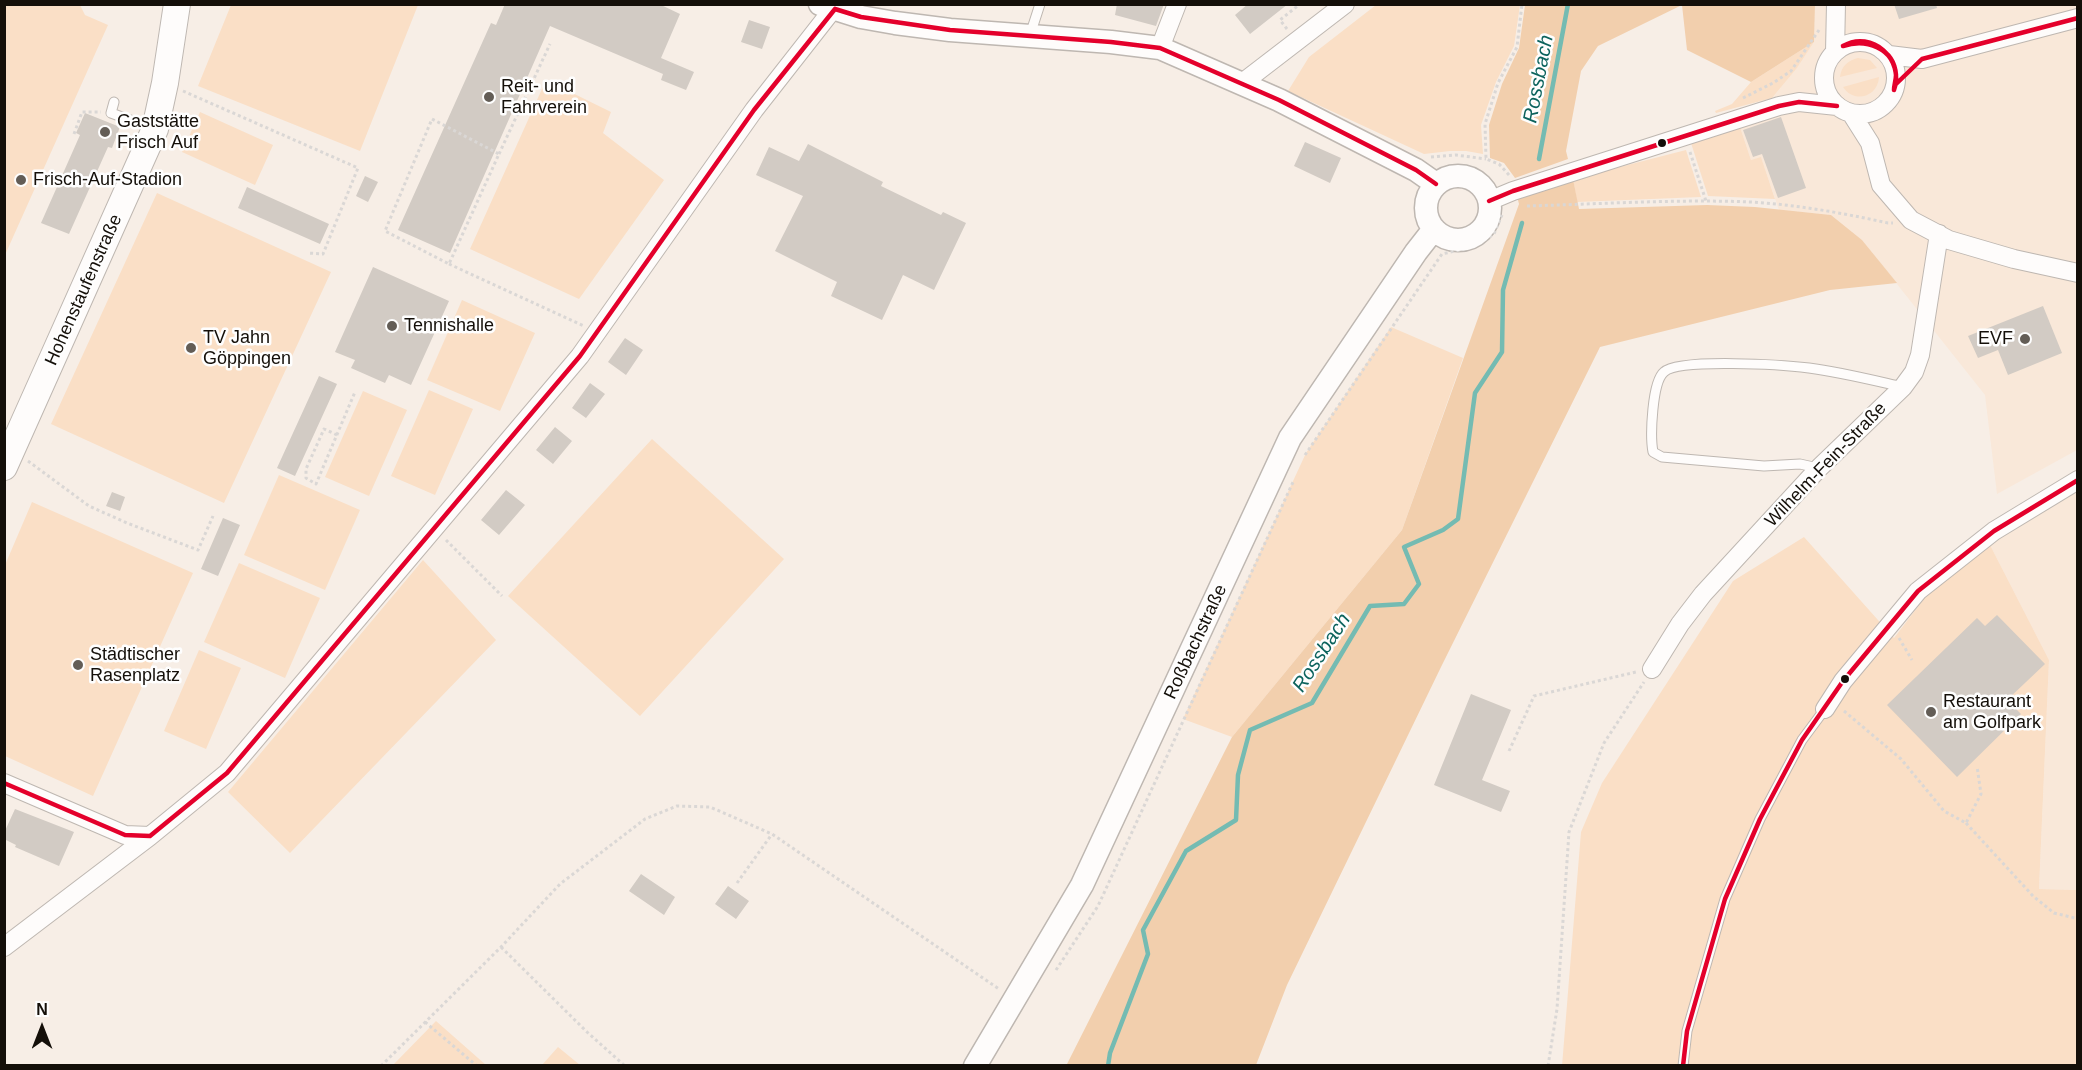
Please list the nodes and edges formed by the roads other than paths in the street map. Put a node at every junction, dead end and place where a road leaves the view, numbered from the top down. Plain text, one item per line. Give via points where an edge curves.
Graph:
1 (177, 4) edge
2 (1040, 4) edge
3 (1177, 4) edge
4 (1345, 4) edge
5 (831, 6) edge
6 (1837, 8) edge
7 (2078, 18) edge
8 (1029, 37) junction
9 (1863, 42) junction
10 (1160, 48) junction
11 (1835, 52) junction
12 (1889, 55) junction
13 (1922, 59) junction
14 (1824, 80) junction
15 (1241, 84) junction
16 (1896, 84) junction
17 (114, 102) dead end
18 (1799, 102) junction
19 (1880, 109) junction
20 (1844, 110) junction
21 (155, 129) junction
22 (1870, 143) junction
23 (1436, 184) junction
24 (1489, 201) junction
25 (1434, 229) junction
26 (1939, 234) junction
27 (2078, 273) edge
28 (1903, 387) junction
29 (16, 464) edge
30 (1819, 468) junction
31 (2078, 480) edge
32 (1652, 669) road end
33 (1827, 705) joint
34 (4, 783) edge
35 (150, 836) junction
36 (4, 947) edge
37 (975, 1065) edge
38 (1683, 1065) edge

1 - 21 main road, Hohenstaufenstraße
2 - 8 lane
3 - 10 street
4 - 15 street
5 - 8 street via 896,24
5 - 35 street via 580,356 227,773
6 - 9 street
6 - 11 street
7 - 13 street
8 - 10 street
9 - 11 street
9 - 12 street via 1873,43
10 - 15 street
11 - 14 street via 1828,60
12 - 13 street
12 - 16 street via 1897,74
13 - 16 street
14 - 18 street
14 - 20 street via 1830,99
15 - 23 street via 1416,170
16 - 19 street
17 - 21 lane via 111,113
18 - 20 street
18 - 24 street via 1685,137 1514,198
19 - 20 street via 1871,113
19 - 22 street
20 - 22 street
21 - 29 main road, Hohenstaufenstraße
22 - 26 street via 1881,185 1911,220
23 - 24 street via 1445,178 1467,177 1477,183
23 - 25 street via 1426,201
24 - 25 street via 1486,221 1473,236 1452,239
25 - 37 street, Roßbachstraße via 1290,438 1082,885
26 - 27 street via 2014,259
26 - 28 street, Wilhelm-Fein-Straße via 1920,355
28 - 30 street, Wilhelm-Fein-Straße
28 - 30 lane via 1808,368 1776,366 1696,365 1671,367 1662,373 1650,437 1653,452 1662,458
30 - 32 street, Wilhelm-Fein-Straße via 1703,594
31 - 33 street via 1994,531 1918,591
33 - 38 lane via 1802,740 1760,819 1725,899 1687,1031
34 - 35 street via 125,835
35 - 36 street

